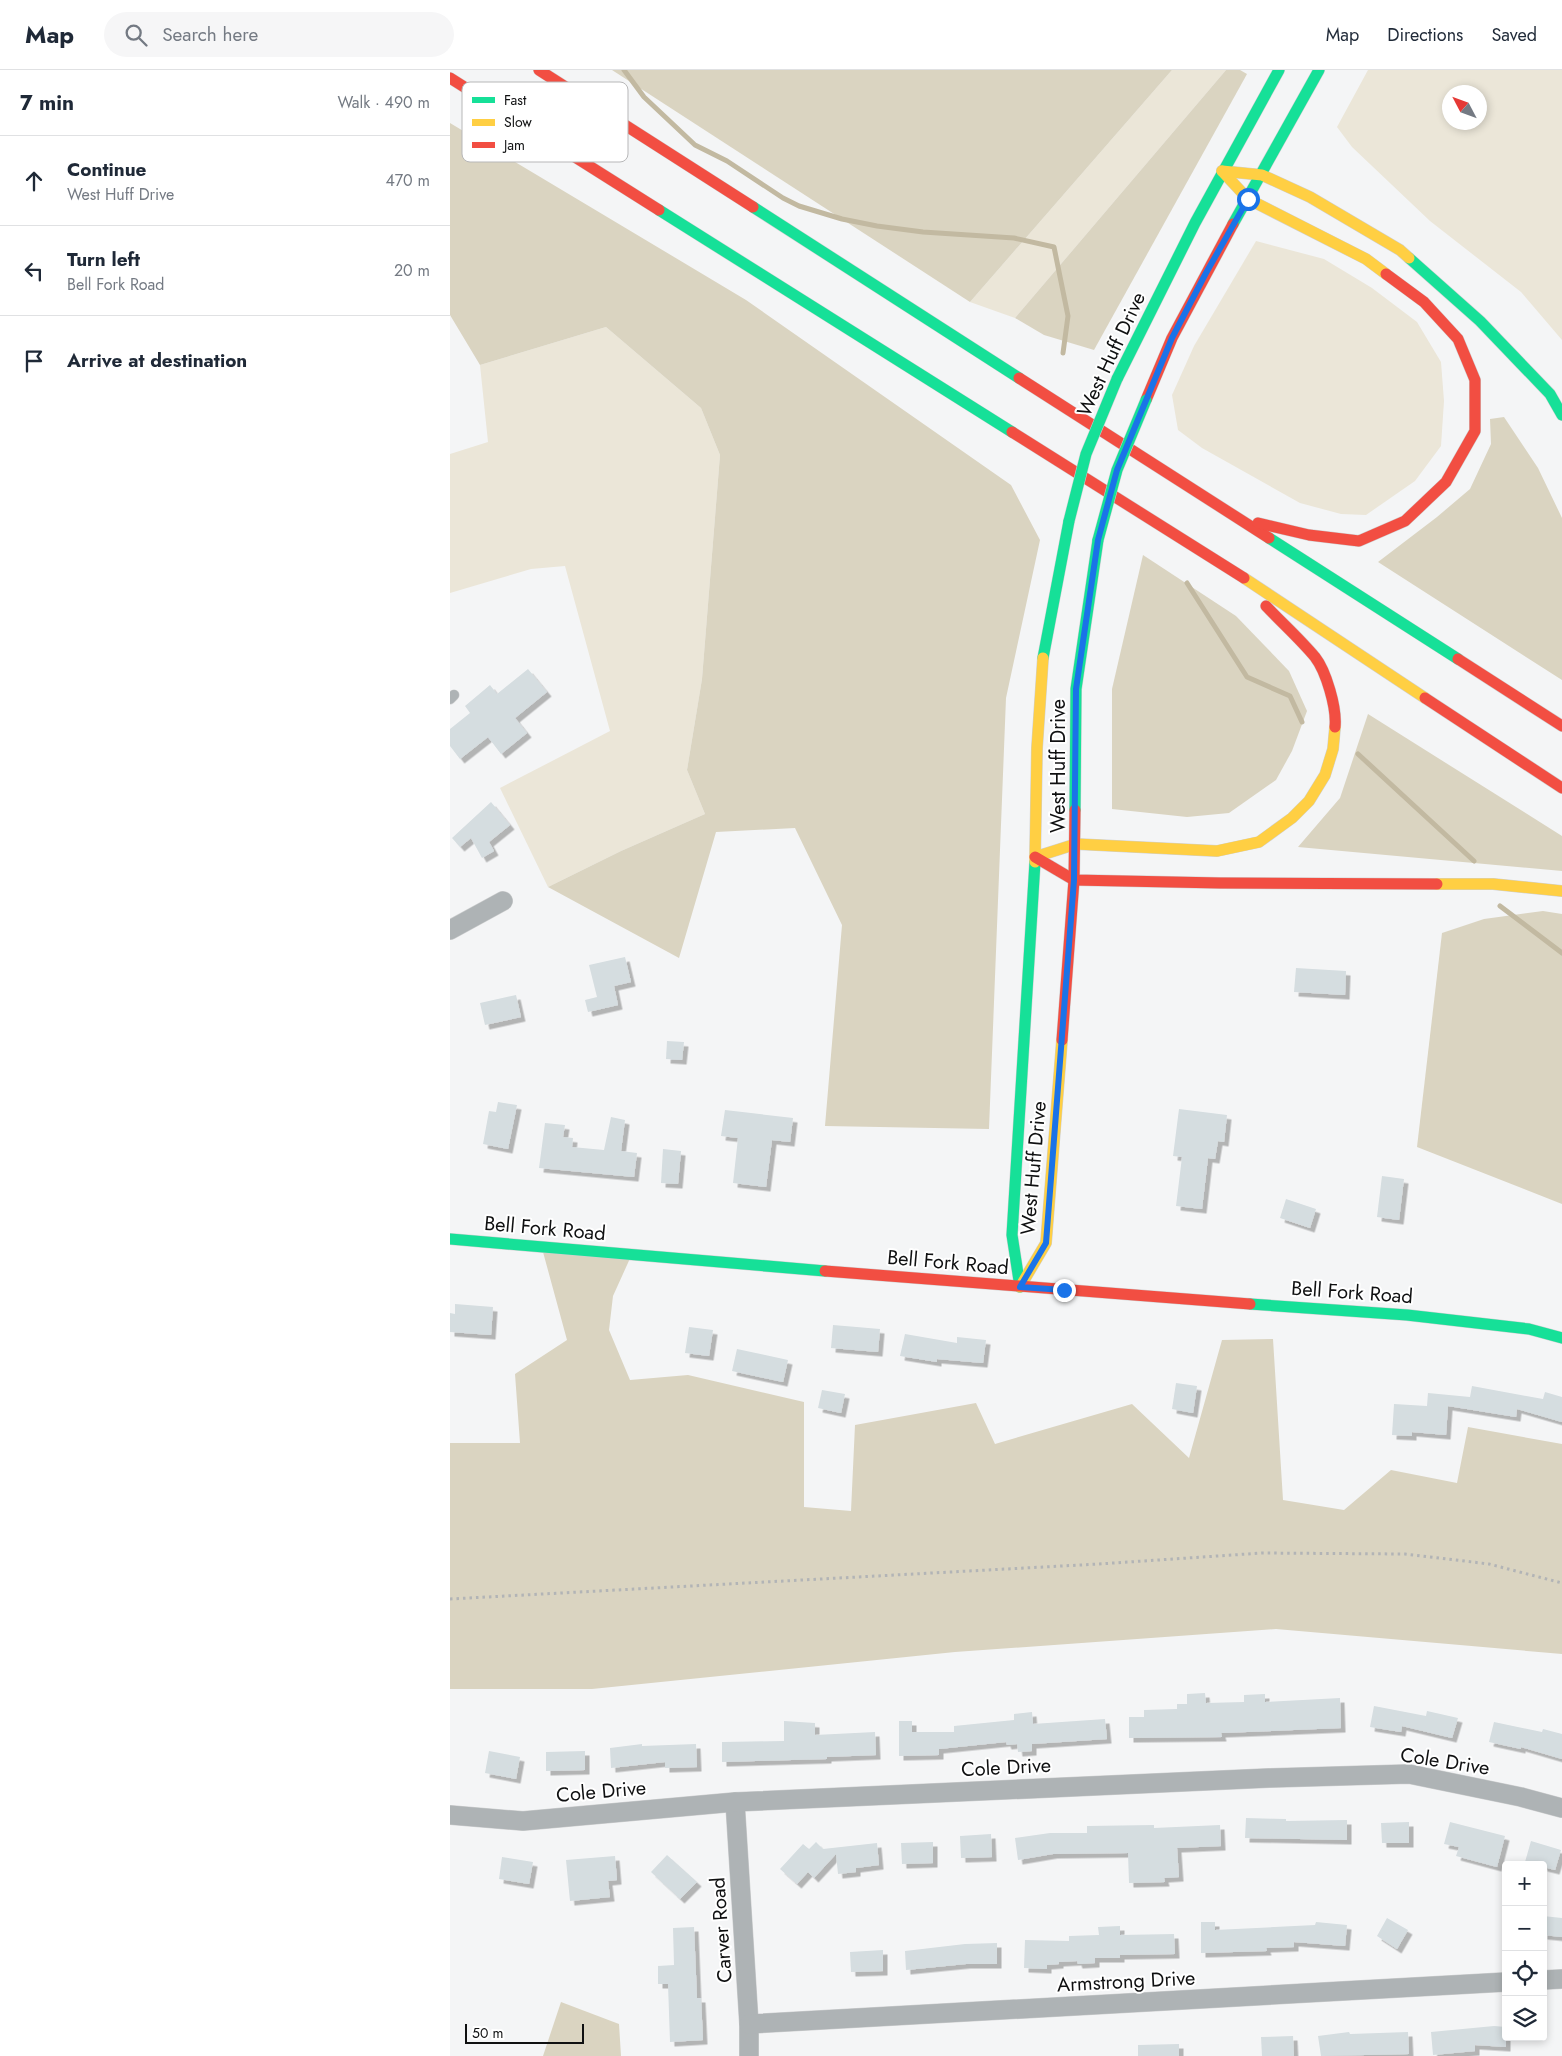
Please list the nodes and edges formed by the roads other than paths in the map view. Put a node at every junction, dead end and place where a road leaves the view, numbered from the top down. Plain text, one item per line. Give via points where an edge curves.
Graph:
1 (539, 70) edge
2 (1279, 70) edge
3 (1319, 70) edge
4 (450, 78) edge
5 (558, 82) edge
6 (462, 86) edge
7 (628, 127) edge
8 (583, 162) edge
9 (1222, 172) junction
10 (1262, 175) junction
11 (1248, 199) junction
12 (1562, 415) edge
13 (1238, 518) junction
14 (1231, 570) junction
15 (1562, 726) edge
16 (1562, 788) edge
17 (1076, 844) junction
18 (1035, 857) junction
19 (1074, 880) junction
20 (1562, 891) edge
21 (503, 901) dead end
22 (450, 930) edge
23 (450, 1239) edge
24 (1020, 1287) junction
25 (1562, 1338) edge
26 (735, 1802) junction
27 (1562, 1808) edge
28 (450, 1815) edge
29 (1562, 1979) edge
30 (1547, 1980) edge
31 (1502, 1982) edge
32 (749, 2024) junction
33 (749, 2056) edge

1 - 5 main road
2 - 9 main road, West Huff Drive
3 - 10 main road, West Huff Drive
4 - 6 main road
7 - 13 main road
8 - 14 main road
9 - 10 main road
9 - 11 main road
9 - 18 main road, West Huff Drive, bridge via 1144,322 1086,454 1043,651
10 - 11 main road, West Huff Drive
10 - 12 main road via 1310,197 1400,250 1480,321 1550,394
11 - 13 main road via 1366,258 1424,302 1458,339 1474,380 1475,431 1446,482 1405,521 1359,541 1309,535
11 - 17 main road, West Huff Drive, bridge via 1172,338 1117,470 1098,540 1076,689
13 - 15 main road
14 - 16 main road
14 - 17 main road via 1316,658 1331,692 1336,719 1333,749 1324,775 1309,800 1292,818 1259,842 1216,851
17 - 18 main road
17 - 19 main road, West Huff Drive
18 - 19 main road
18 - 24 main road, West Huff Drive via 1012,1235
19 - 20 main road via 1493,884
19 - 24 main road, West Huff Drive via 1046,1243
21 - 22 street
23 - 24 main road, Bell Fork Road
24 - 25 main road, Bell Fork Road via 1407,1315 1529,1329
26 - 27 street, Cole Drive via 1409,1774
26 - 28 street, Cole Drive via 523,1821
26 - 32 street, Carver Road
29 - 30 street
31 - 32 street, Armstrong Drive
32 - 33 street, Carver Road

